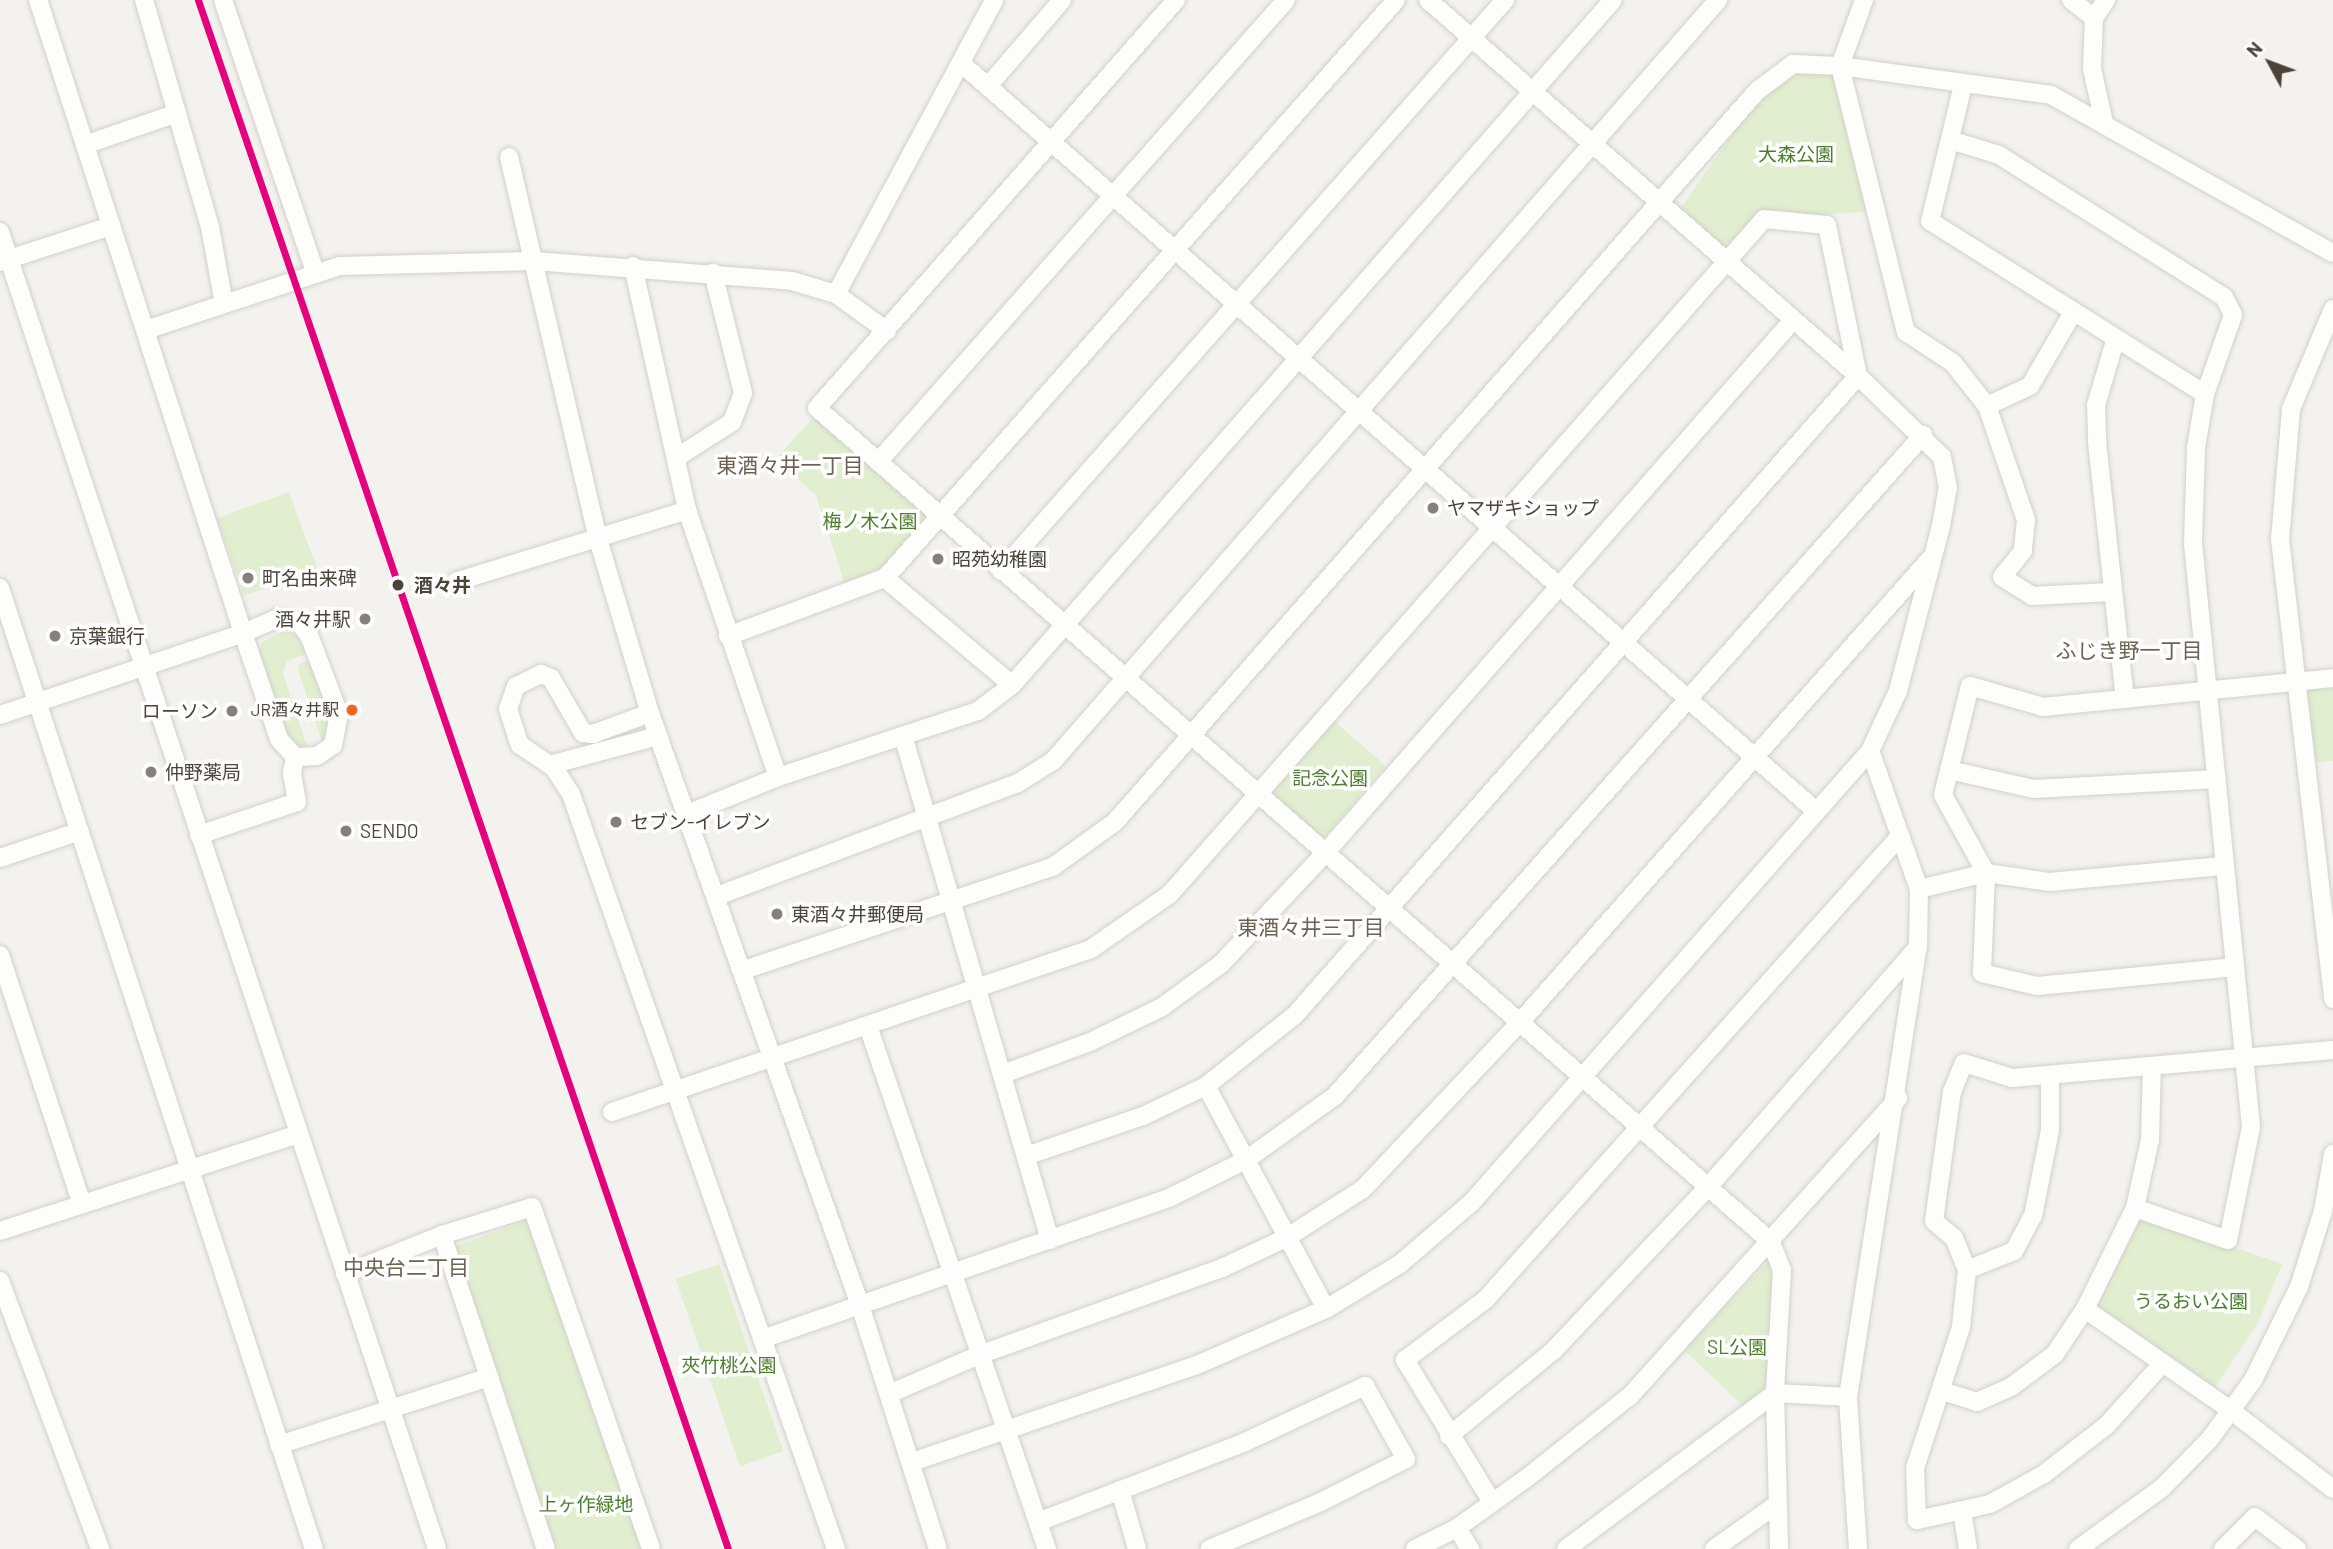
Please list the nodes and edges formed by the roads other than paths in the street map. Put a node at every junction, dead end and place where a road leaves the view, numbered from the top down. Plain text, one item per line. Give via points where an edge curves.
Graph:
1 (38, 0) edge
2 (144, 0) edge
3 (223, 0) edge
4 (994, 0) edge
5 (1062, 0) edge
6 (1175, 0) edge
7 (1286, 0) edge
8 (1396, 0) edge
9 (1428, 0) edge
10 (1506, 0) edge
11 (1613, 0) edge
12 (1718, 0) edge
13 (1864, 0) edge
14 (2071, 0) edge
15 (2106, 0) edge
16 (2094, 18) junction
17 (1472, 38) junction
18 (961, 63) junction
19 (1840, 66) junction
20 (989, 85) junction
21 (1963, 85) junction
22 (1534, 91) junction
23 (177, 113) junction
24 (2104, 123) junction
25 (1950, 140) junction
26 (1051, 141) junction
27 (87, 144) junction
28 (1591, 145) junction
29 (509, 157) dead end
30 (1115, 197) junction
31 (1660, 205) junction
32 (111, 226) junction
33 (0, 232) edge
34 (1178, 249) junction
35 (2333, 253) edge
36 (4, 261) edge
37 (534, 261) junction
38 (1727, 264) junction
39 (632, 266) junction
40 (316, 274) junction
41 (713, 274) junction
42 (836, 294) junction
43 (1238, 303) junction
44 (224, 304) junction
45 (2333, 309) edge
46 (2072, 314) junction
47 (1793, 320) junction
48 (146, 330) junction
49 (887, 331) junction
50 (2115, 341) junction
51 (1299, 357) junction
52 (1858, 376) junction
53 (2205, 394) junction
54 (1987, 406) junction
55 (1361, 410) junction
56 (1923, 435) junction
57 (676, 458) junction
58 (878, 462) junction
59 (1428, 470) junction
60 (688, 510) junction
61 (939, 516) junction
62 (1494, 527) junction
63 (598, 538) junction
64 (1930, 559) junction
65 (1001, 571) junction
66 (885, 578) junction
67 (454, 582) dead end
68 (1560, 585) junction
69 (0, 589) edge
70 (2111, 593) junction
71 (1066, 622) junction
72 (243, 634) junction
73 (728, 636) junction
74 (1623, 641) junction
75 (143, 669) junction
76 (1126, 677) junction
77 (2333, 678) edge
78 (2296, 681) junction
79 (1012, 685) junction
80 (2209, 694) junction
81 (2125, 698) junction
82 (1689, 699) junction
83 (37, 703) junction
84 (650, 713) junction
85 (0, 715) edge
86 (1193, 735) junction
87 (658, 736) junction
88 (904, 739) junction
89 (1870, 751) junction
90 (295, 757) junction
91 (1755, 757) junction
92 (552, 765) junction
93 (1949, 770) junction
94 (778, 777) junction
95 (2217, 779) junction
96 (1258, 794) junction
97 (1816, 811) junction
98 (687, 814) junction
99 (925, 818) junction
100 (80, 831) junction
101 (199, 835) junction
102 (1900, 835) junction
103 (1326, 852) junction
104 (0, 858) edge
105 (2224, 866) junction
106 (1986, 873) junction
107 (1919, 889) junction
108 (717, 896) junction
109 (950, 904) junction
110 (1391, 909) junction
111 (1918, 947) junction
112 (0, 955) edge
113 (1455, 962) junction
114 (2235, 967) junction
115 (744, 970) junction
116 (975, 989) junction
117 (2333, 999) edge
118 (1522, 1020) junction
119 (868, 1026) junction
120 (2333, 1051) edge
121 (771, 1058) junction
122 (2244, 1058) junction
123 (2152, 1066) junction
124 (1003, 1074) junction
125 (2050, 1074) junction
126 (1583, 1075) junction
127 (1206, 1086) junction
128 (676, 1089) junction
129 (1898, 1098) junction
130 (612, 1112) dead end
131 (1643, 1129) junction
132 (298, 1134) junction
133 (2333, 1154) edge
134 (1026, 1156) junction
135 (1246, 1160) junction
136 (189, 1168) junction
137 (1709, 1186) junction
138 (82, 1204) junction
139 (2135, 1208) junction
140 (0, 1231) edge
141 (442, 1235) junction
142 (1286, 1238) junction
143 (1050, 1240) junction
144 (1771, 1242) junction
145 (1967, 1270) junction
146 (345, 1274) junction
147 (952, 1275) junction
148 (0, 1280) edge
149 (860, 1305) junction
150 (1326, 1309) junction
151 (2085, 1309) junction
152 (762, 1339) junction
153 (979, 1355) junction
154 (2161, 1365) junction
155 (489, 1377) junction
156 (1942, 1391) junction
157 (1775, 1393) junction
158 (889, 1394) junction
159 (1848, 1397) junction
160 (391, 1406) junction
161 (2233, 1412) junction
162 (1005, 1429) junction
163 (1449, 1436) junction
164 (278, 1446) junction
165 (912, 1462) junction
166 (2333, 1489) edge
167 (1120, 1490) junction
168 (1492, 1502) junction
169 (1777, 1504) junction
170 (1962, 1511) junction
171 (1038, 1522) junction
172 (1457, 1528) junction
173 (100, 1549) edge
174 (314, 1549) edge
175 (437, 1549) edge
176 (546, 1549) edge
177 (651, 1549) edge
178 (836, 1549) edge
179 (937, 1549) edge
180 (1047, 1549) edge
181 (1138, 1549) edge
182 (1210, 1549) edge
183 (1415, 1549) edge
184 (1470, 1549) edge
185 (1566, 1549) edge
186 (1713, 1549) edge
187 (1779, 1549) edge
188 (1858, 1549) edge
189 (1968, 1549) edge
190 (2078, 1549) edge
191 (2223, 1549) edge
192 (2298, 1549) edge

1 - 27 street
2 - 23 street
3 - 40 street
4 - 18 street
5 - 20 street
6 - 26 street
7 - 30 street
8 - 34 street
9 - 17 street
10 - 17 street
11 - 22 street
12 - 28 street
13 - 19 street
14 - 16 street
15 - 16 street
16 - 24 street via 2092,69
17 - 22 street
17 - 43 street
18 - 20 street
18 - 42 street
19 - 21 street
19 - 31 street via 1793,64 1774,74
19 - 54 street via 1906,332 1953,363
20 - 26 street
21 - 24 street via 2051,95
21 - 25 street
22 - 28 street
22 - 51 street
23 - 27 street
23 - 44 street via 210,227
24 - 35 street
25 - 46 street via 1930,221
25 - 53 street via 2000,155 2224,297 2233,315
26 - 30 street
26 - 49 street
27 - 32 street
28 - 31 street
28 - 55 street
29 - 37 street
30 - 34 street
30 - 58 street
31 - 38 street
31 - 59 street
32 - 36 street
32 - 48 street
33 - 36 street
34 - 43 street
34 - 61 street
36 - 75 street
37 - 39 street
37 - 40 street via 357,263
37 - 63 street
38 - 47 street
38 - 52 street via 1764,219 1827,225
38 - 62 street
39 - 41 street
39 - 57 street
40 - 44 street
41 - 42 street via 792,281
41 - 57 street via 743,393 732,422
42 - 49 street
43 - 51 street
43 - 65 street
44 - 48 street
45 - 78 street via 2291,409 2286,458 2280,539
46 - 50 street
46 - 54 street via 2030,386
47 - 52 street
47 - 68 street
48 - 72 street
49 - 58 street via 817,408
50 - 53 street
50 - 70 street via 2096,405
51 - 55 street
51 - 71 street
52 - 56 street
52 - 74 street
53 - 80 street via 2196,447 2193,544
54 - 70 street via 2026,520 2024,551 2002,577 2032,596
55 - 59 street
55 - 76 street
56 - 64 street via 1942,457 1948,488
56 - 82 street
57 - 60 street
58 - 61 street
59 - 62 street
59 - 86 street
60 - 63 street
60 - 73 street
61 - 65 street
61 - 66 street
62 - 68 street
62 - 96 street
63 - 67 street
63 - 84 street
64 - 89 street via 1898,691
64 - 91 street
65 - 71 street
66 - 73 street
66 - 79 street
68 - 74 street
68 - 103 street
69 - 83 street
70 - 81 street
71 - 76 street
71 - 79 street
72 - 75 street
72 - 90 street via 279,739
72 - 90 street via 276,620 291,620 303,627 318,652 339,714 339,727 328,750 309,758
73 - 94 street
74 - 82 street
74 - 110 street
75 - 83 street
75 - 101 street
76 - 86 street
76 - 99 street via 1053,761 1018,783
77 - 78 street
78 - 80 street
78 - 117 street
79 - 88 street via 978,711
80 - 81 street
80 - 95 street
81 - 93 street via 2043,707 1970,687
82 - 91 street
82 - 113 street
83 - 85 street
83 - 100 street
84 - 87 street
84 - 92 street via 593,734 583,733 551,678 541,674 526,678 509,696 510,725 520,745
86 - 96 street
86 - 109 street via 1115,822 1054,866
87 - 92 street
87 - 98 street
88 - 94 street
88 - 99 street
89 - 97 street
89 - 102 street
90 - 101 street via 292,773 297,802
91 - 97 street
91 - 118 street
92 - 128 street via 571,794
93 - 95 street via 2034,789
93 - 106 street via 1943,795
94 - 98 street
95 - 105 street
96 - 103 street
96 - 116 street via 1170,894 1136,918 1090,949
97 - 126 street
98 - 108 street
99 - 108 street
99 - 109 street
100 - 104 street
100 - 136 street
101 - 132 street
102 - 107 street
102 - 131 street
103 - 110 street
103 - 124 street via 1221,964 1162,1007 1090,1042
105 - 106 street via 2050,882
105 - 114 street
106 - 107 street
106 - 114 street via 1982,973 2037,986
107 - 111 street
108 - 115 street
109 - 115 street
109 - 116 street
110 - 113 street
110 - 127 street via 1295,1016
111 - 129 street
111 - 137 street
112 - 138 street
113 - 118 street
113 - 135 street via 1335,1096
114 - 122 street
115 - 121 street
116 - 119 street
116 - 124 street
118 - 126 street
118 - 142 street via 1363,1189
119 - 121 street
119 - 147 street
120 - 122 street
121 - 128 street
121 - 149 street
122 - 123 street
122 - 139 street via 2251,1127 2228,1240
123 - 125 street
123 - 139 street via 2150,1140
124 - 134 street
125 - 145 street via 2050,1130 2033,1216 2014,1251
125 - 145 street via 2012,1078 1964,1063 1952,1092 1934,1221 1954,1238
126 - 131 street
126 - 150 street via 1472,1202 1400,1264
127 - 134 street via 1143,1116
127 - 135 street
128 - 130 street
128 - 152 street
129 - 144 street
129 - 159 street
131 - 137 street
131 - 163 street via 1485,1300 1405,1360
132 - 136 street
132 - 146 street
133 - 161 street via 2323,1211 2299,1287 2270,1352
134 - 143 street
135 - 142 street
135 - 143 street via 1171,1197
136 - 138 street
136 - 164 street
137 - 144 street
137 - 163 street via 1554,1350
138 - 140 street
139 - 151 street
141 - 146 street
141 - 155 street
141 - 177 street via 532,1207
142 - 150 street
142 - 153 street via 1223,1268
143 - 147 street
144 - 157 street via 1782,1270
144 - 168 street via 1630,1396 1583,1437
145 - 156 street via 1961,1327
146 - 160 street
147 - 149 street
147 - 153 street
148 - 173 street
149 - 152 street
149 - 158 street
150 - 162 street via 1197,1365
151 - 154 street
151 - 156 street via 2055,1354 2011,1387 1978,1402
152 - 178 street
153 - 158 street
153 - 162 street
154 - 161 street
154 - 170 street via 2107,1425 2044,1474 1990,1504
155 - 160 street
155 - 176 street
156 - 170 street via 1915,1468 1917,1520
157 - 159 street
157 - 169 street
157 - 185 street
158 - 165 street
159 - 188 street
160 - 164 street
160 - 175 street
161 - 166 street
161 - 190 street via 2162,1488
162 - 165 street
162 - 171 street
163 - 168 street
164 - 174 street
165 - 179 street
167 - 171 street
167 - 181 street
167 - 182 street via 1243,1443 1365,1386 1406,1459 1321,1502
168 - 172 street
169 - 186 street
169 - 187 street
170 - 189 street
171 - 180 street
172 - 183 street
172 - 184 street
191 - 192 street via 2255,1517

